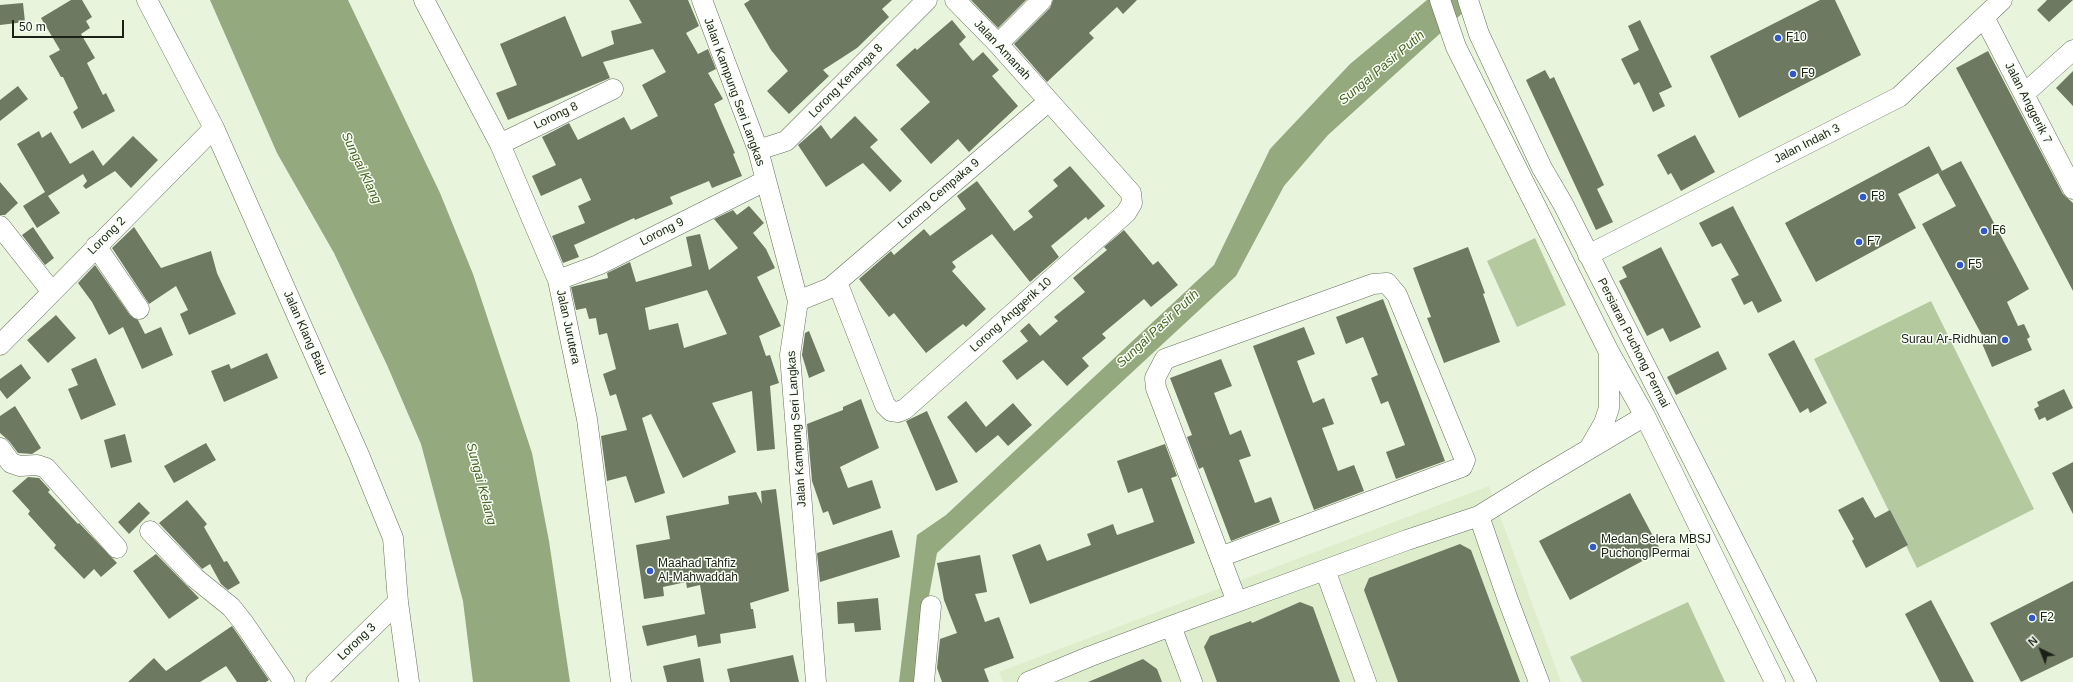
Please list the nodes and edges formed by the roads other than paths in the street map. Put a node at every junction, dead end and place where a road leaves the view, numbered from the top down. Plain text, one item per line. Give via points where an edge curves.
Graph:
1 (147, 0) edge
2 (424, 0) edge
3 (703, 0) edge
4 (927, 0) edge
5 (955, 0) edge
6 (1042, 0) edge
7 (1440, 0) edge
8 (2002, 0) edge
9 (1470, 5) edge
10 (1984, 18) junction
11 (998, 44) junction
12 (2073, 50) edge
13 (613, 89) dead end
14 (2024, 94) junction
15 (1049, 101) junction
16 (214, 128) junction
17 (500, 144) junction
18 (762, 149) junction
19 (765, 181) junction
20 (2073, 189) edge
21 (1533, 202) junction
22 (0, 226) edge
23 (96, 246) junction
24 (1588, 255) junction
25 (558, 280) junction
26 (52, 292) junction
27 (819, 292) junction
28 (139, 308) dead end
29 (1, 340) edge
30 (1633, 342) junction
31 (1605, 344) junction
32 (1646, 416) junction
33 (0, 448) edge
34 (1588, 450) junction
35 (1689, 451) junction
36 (1480, 516) junction
37 (150, 531) dead end
38 (117, 548) dead end
39 (1220, 557) junction
40 (1325, 570) junction
41 (398, 602) junction
42 (1237, 602) junction
43 (931, 606) dead end
44 (1171, 626) junction
45 (284, 682) edge
46 (316, 682) edge
47 (409, 682) edge
48 (621, 682) edge
49 (816, 682) edge
50 (924, 682) edge
51 (1028, 682) edge
52 (1192, 682) edge
53 (1366, 682) edge
54 (1539, 682) edge
55 (1775, 682) edge
56 (1806, 682) edge

1 - 16 street, Jalan Klang Batu
2 - 17 street, Jalan Jurutera
3 - 18 street, Jalan Kampung Seri Langkas
4 - 18 street, Lorong Kenanga 8 via 786,141
5 - 11 street, Jalan Amanah
6 - 11 street
7 - 21 street, Persiaran Puchong Permai via 1456,47
8 - 10 street, Jalan Indah 3
9 - 24 street, Persiaran Puchong Permai via 1479,34 1542,168
10 - 14 street, Jalan Anggerik 7
10 - 24 street, Jalan Indah 3 via 1899,97
11 - 15 street, Jalan Amanah
12 - 14 street
13 - 17 street, Lorong 8
14 - 20 street, Jalan Anggerik 7
15 - 27 street, Lorong Cempaka 9
15 - 27 street, Lorong Anggerik 10 via 1131,193 1132,203 1126,212 905,409 891,411 885,404
16 - 23 street, Lorong 2
16 - 41 street, Jalan Klang Batu via 359,455 393,538
17 - 25 street, Jalan Jurutera
18 - 19 street, Jalan Kampung Seri Langkas
19 - 25 street, Lorong 9 via 598,265
19 - 27 street, Jalan Kampung Seri Langkas
21 - 24 street via 1570,248
21 - 31 street, Persiaran Puchong Permai
22 - 26 street
23 - 26 street, Lorong 2
23 - 28 street
24 - 30 street, Persiaran Puchong Permai
24 - 31 street via 1589,295
25 - 48 street, Jalan Jurutera via 587,419
26 - 29 street, Lorong 2
27 - 49 street, Jalan Kampung Seri Langkas via 790,355
30 - 32 street via 1639,393
30 - 35 street, Persiaran Puchong Permai
31 - 32 street, Persiaran Puchong Permai
31 - 34 street via 1609,408 1604,423
32 - 34 street
32 - 35 street via 1660,424
32 - 55 street, Persiaran Puchong Permai
33 - 38 street via 11,463 46,468
34 - 36 street
35 - 56 street, Persiaran Puchong Permai
36 - 40 street
36 - 54 street
37 - 45 street via 195,578 231,607
39 - 39 street via 1156,388 1155,378 1166,359 1373,284 1387,283 1398,295 1465,460 1462,467
39 - 42 street
40 - 42 street
40 - 53 street
41 - 46 street, Lorong 3
41 - 47 street, Jalan Klang Batu
42 - 44 street
43 - 50 street
44 - 51 street
44 - 52 street

